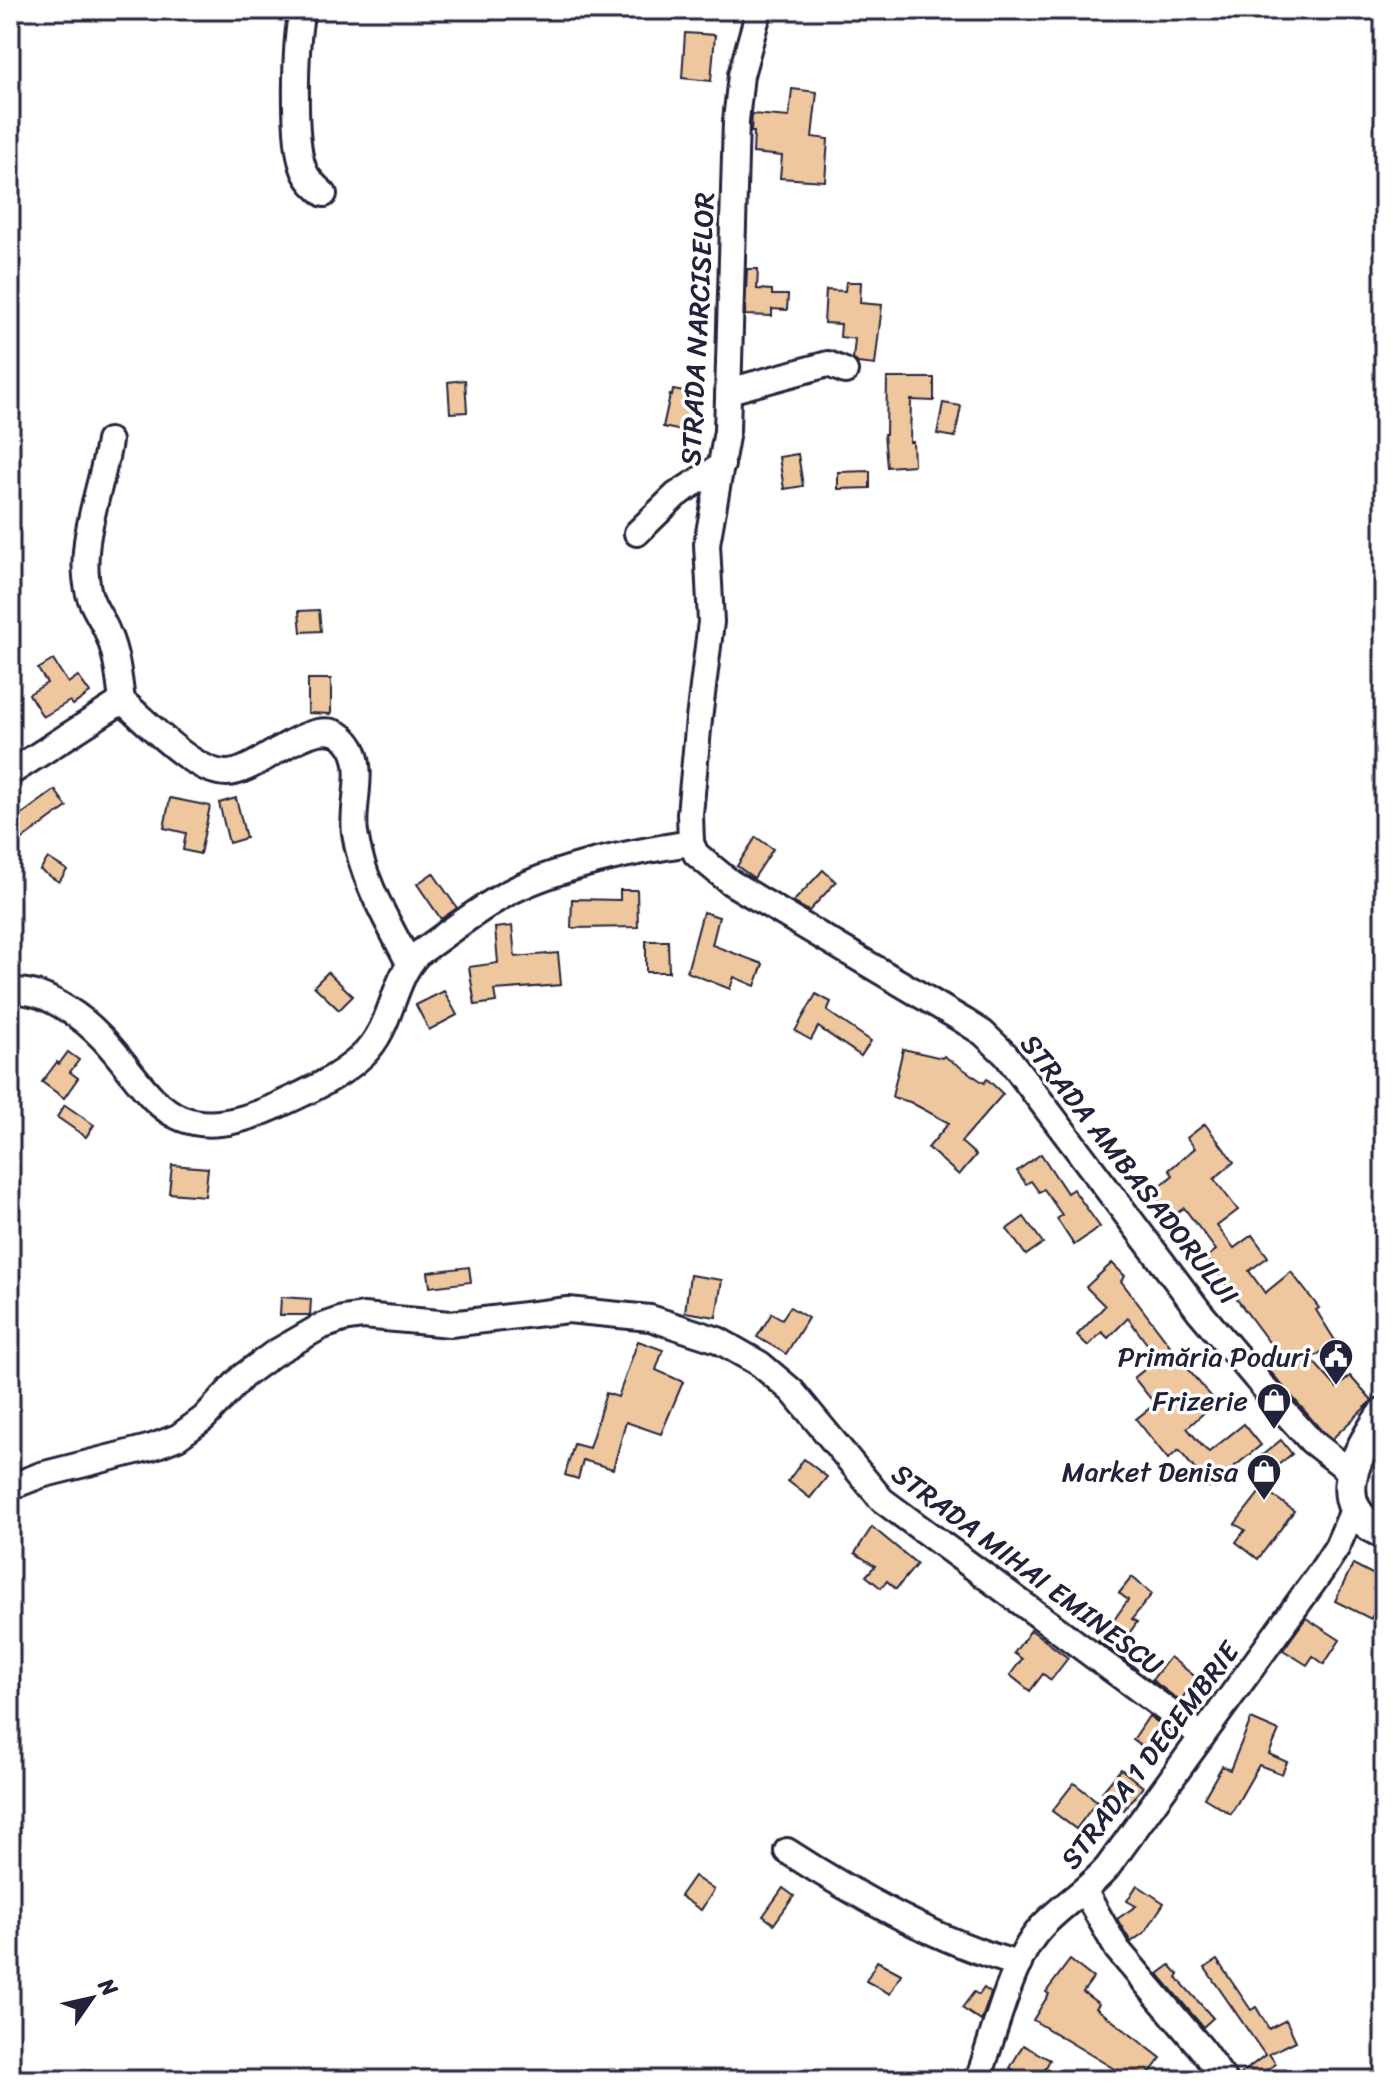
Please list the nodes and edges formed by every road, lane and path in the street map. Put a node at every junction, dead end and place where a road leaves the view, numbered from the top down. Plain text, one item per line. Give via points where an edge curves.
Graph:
1 (302, 10) edge
2 (759, 10) edge
3 (324, 194) dead end
4 (845, 371) dead end
5 (729, 391) junction
6 (109, 441) dead end
7 (722, 465) junction
8 (637, 533) dead end
9 (122, 701) junction
10 (10, 773) edge
11 (691, 843) junction
12 (409, 963) junction
13 (10, 991) edge
14 (1384, 1413) edge
15 (1352, 1473) junction
16 (10, 1487) edge
17 (1354, 1508) junction
18 (1384, 1533) edge
19 (1202, 1736) junction
20 (787, 1851) dead end
21 (1085, 1892) junction
22 (1019, 1964) junction
23 (978, 2080) edge
24 (1224, 2080) edge

1 - 3 street via 296,75 300,156 306,176
2 - 5 street, STRADA NARCISELOR via 741,75 736,121
4 - 5 street via 828,364
5 - 7 street, STRADA NARCISELOR
6 - 9 street via 90,525 87,584 112,646
7 - 8 street via 676,495
7 - 11 street, STRADA NARCISELOR via 707,544 711,622
9 - 10 street
9 - 12 street via 199,764 227,773 243,770 305,735 335,733 347,740 357,765 353,812 359,852
11 - 12 street via 527,884 479,911
11 - 15 street, STRADA AMBASADORULUI via 703,862 730,882 995,1043 1199,1311 1311,1441
12 - 13 street via 384,1027 363,1055 316,1087 235,1122 205,1124 162,1108 112,1047 73,1013 34,992
14 - 15 main road
15 - 17 main road
16 - 19 street, STRADA MIHAI EMINESCU via 178,1437 262,1362 308,1332 343,1319 450,1324 568,1310 650,1318 718,1340 760,1364 792,1391 882,1500
17 - 18 main road
17 - 19 street, STRADA 1 DECEMBRIE via 1320,1573
19 - 21 street, STRADA 1 DECEMBRIE
20 - 22 street via 938,1934
21 - 22 street, STRADA 1 DECEMBRIE via 1039,1929
21 - 24 street via 1117,1949
22 - 23 street, STRADA 1 DECEMBRIE

